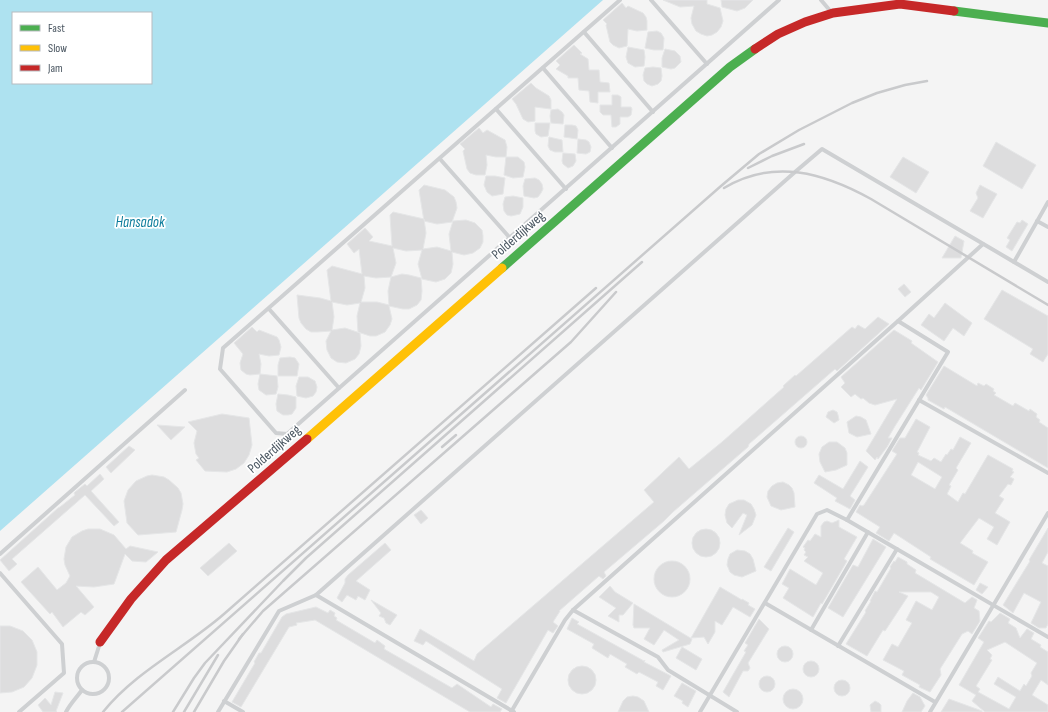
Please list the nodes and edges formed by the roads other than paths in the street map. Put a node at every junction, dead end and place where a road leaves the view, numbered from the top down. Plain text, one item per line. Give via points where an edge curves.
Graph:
1 (620, 0) edge
2 (651, 0) edge
3 (779, 0) edge
4 (821, 0) edge
5 (833, 13) junction
6 (1048, 23) edge
7 (584, 32) junction
8 (707, 64) junction
9 (543, 68) junction
10 (496, 109) junction
11 (653, 112) junction
12 (612, 148) junction
13 (440, 159) junction
14 (566, 189) junction
15 (1048, 202) edge
16 (1037, 221) junction
17 (1048, 227) edge
18 (510, 238) junction
19 (983, 244) junction
20 (1014, 262) junction
21 (1048, 282) edge
22 (269, 309) junction
23 (898, 321) junction
24 (338, 388) junction
25 (186, 390) dead end
26 (919, 400) junction
27 (1048, 473) edge
28 (1048, 513) edge
29 (847, 520) junction
30 (868, 532) junction
31 (897, 549) junction
32 (0, 554) edge
33 (0, 573) edge
34 (316, 595) junction
35 (765, 603) junction
36 (993, 605) junction
37 (573, 610) junction
38 (811, 630) junction
39 (1048, 637) edge
40 (100, 642) joint
41 (838, 646) junction
42 (94, 662) junction
43 (82, 690) junction
44 (710, 696) junction
45 (224, 701) junction
46 (935, 702) junction
47 (19, 712) edge
48 (66, 712) edge
49 (218, 712) edge
50 (243, 712) edge
51 (512, 712) edge
52 (700, 712) edge
53 (737, 712) edge
54 (930, 712) edge

1 - 7 lane
2 - 8 lane
3 - 8 lane
4 - 5 lane
5 - 6 street, Polderdijkweg via 900,4
5 - 40 street, Polderdijkweg via 778,34 730,66 329,420 166,560 131,599
7 - 9 lane
7 - 11 lane
8 - 11 lane
9 - 10 lane
9 - 12 lane
10 - 13 lane
10 - 14 lane
11 - 12 lane
12 - 14 lane
13 - 18 lane
13 - 22 lane
14 - 18 lane
15 - 16 lane
16 - 17 lane
16 - 20 lane
18 - 24 lane
19 - 20 lane
19 - 23 lane
19 - 34 lane via 822,149
20 - 21 lane
22 - 24 lane
22 - 24 lane via 223,348 220,368 276,433 287,434
23 - 26 lane via 948,352
23 - 37 lane
25 - 32 lane
26 - 27 lane
26 - 29 lane
28 - 36 lane
29 - 30 lane
29 - 35 lane via 827,510 817,514
30 - 31 lane
30 - 38 lane
31 - 36 lane
31 - 41 lane
33 - 47 lane via 62,644 64,673
34 - 45 lane via 279,611
34 - 51 lane
35 - 38 lane
35 - 44 lane
36 - 39 lane
36 - 46 lane
37 - 44 lane via 658,657 668,670
37 - 51 lane
38 - 41 lane
40 - 42 lane, Polderdijkweg
41 - 46 lane
42 - 43 lane via 84,664 78,671 77,681
42 - 43 lane via 102,665 107,672 107,684 98,693 89,694
43 - 48 lane
44 - 52 lane
44 - 53 lane
45 - 49 lane
45 - 50 lane
46 - 54 lane

